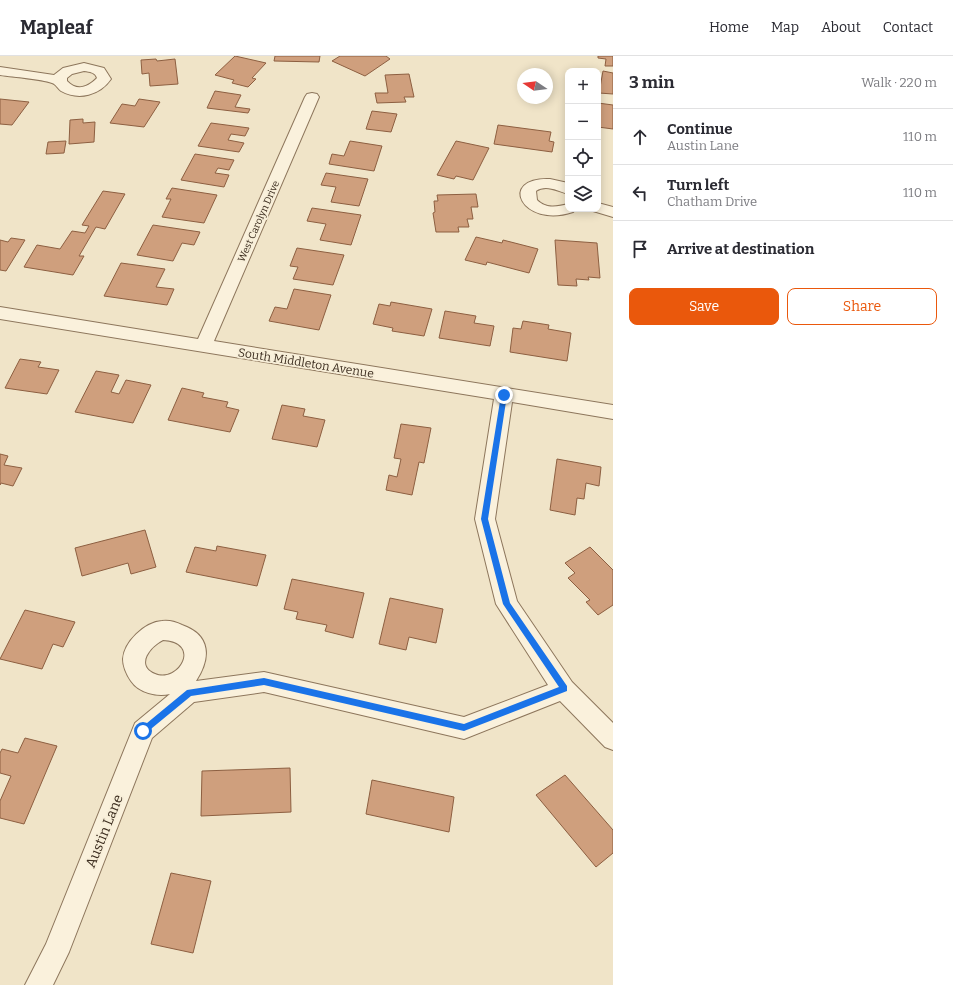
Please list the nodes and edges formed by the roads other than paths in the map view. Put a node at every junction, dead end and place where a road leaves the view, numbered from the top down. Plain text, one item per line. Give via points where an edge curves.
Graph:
1 (0, 71) edge
2 (59, 80) dead end
3 (312, 97) dead end
4 (565, 188) edge
5 (601, 209) edge
6 (565, 210) edge
7 (613, 212) edge
8 (0, 313) edge
9 (203, 346) junction
10 (504, 395) junction
11 (613, 412) edge
12 (564, 689) junction
13 (613, 739) edge
14 (40, 985) edge

1 - 2 street
3 - 9 street, West Carolyn Drive
4 - 6 street via 556,184 538,184 528,192 528,198 537,208 556,212
5 - 7 street
8 - 9 street, South Middleton Avenue
9 - 10 street, South Middleton Avenue
10 - 11 street, South Middleton Avenue
10 - 12 street via 485,519 507,604
12 - 13 street
12 - 14 street, Austin Lane via 464,728 264,682 185,686 143,731 56,952

